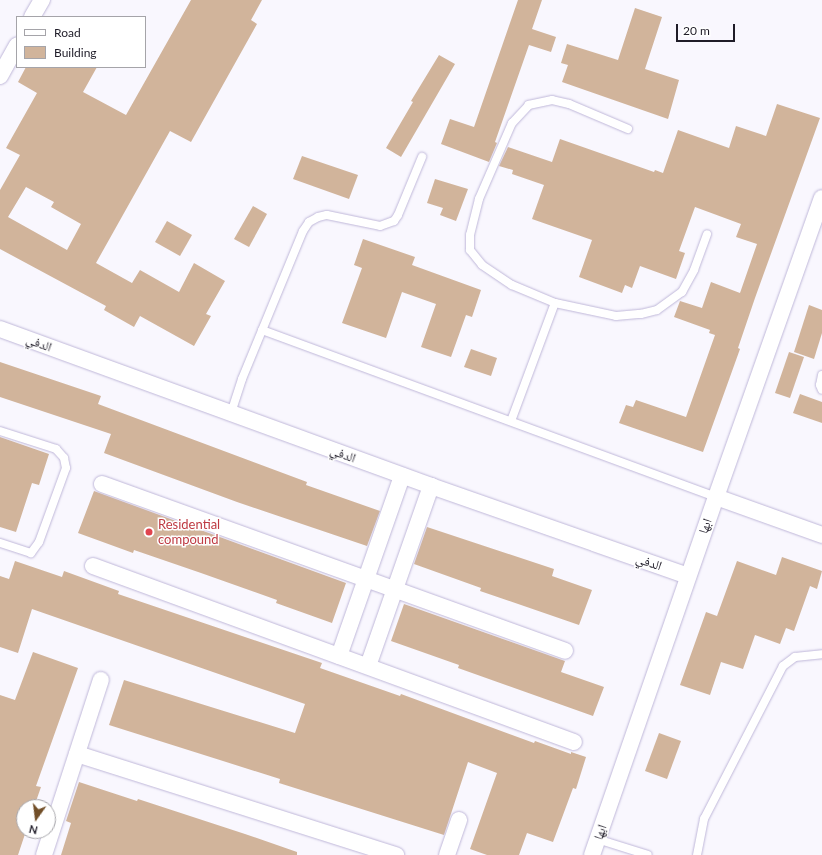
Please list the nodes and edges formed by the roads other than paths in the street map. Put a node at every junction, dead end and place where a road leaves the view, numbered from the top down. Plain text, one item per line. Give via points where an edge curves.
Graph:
1 (42, 0) edge
2 (33, 16) edge
3 (16, 47) edge
4 (0, 76) edge
5 (628, 129) dead end
6 (422, 157) dead end
7 (822, 198) edge
8 (707, 234) dead end
9 (555, 303) junction
10 (0, 329) edge
11 (262, 330) junction
12 (822, 374) edge
13 (822, 390) edge
14 (231, 413) junction
15 (511, 421) junction
16 (0, 431) edge
17 (402, 476) junction
18 (102, 484) dead end
19 (431, 486) junction
20 (716, 496) junction
21 (822, 535) edge
22 (0, 543) edge
23 (93, 566) dead end
24 (688, 576) junction
25 (366, 579) junction
26 (394, 589) junction
27 (565, 651) dead end
28 (822, 654) edge
29 (339, 656) junction
30 (368, 666) junction
31 (102, 680) dead end
32 (574, 742) dead end
33 (77, 754) junction
34 (459, 820) dead end
35 (597, 840) junction
36 (44, 855) edge
37 (396, 855) edge
38 (448, 855) edge
39 (592, 855) edge
40 (648, 855) edge
41 (697, 855) edge

1 - 2 street
3 - 4 street
5 - 9 lane via 569,104 552,100 529,105 512,122 479,199 470,236 470,250 482,265 512,285
6 - 11 lane via 394,221 380,226 327,215 309,222
7 - 20 street, ابها
8 - 9 lane via 694,270 682,292 657,310 616,316
9 - 15 lane
10 - 14 street, الدفي
11 - 14 lane
11 - 15 lane
12 - 13 lane
14 - 17 street, الدفي
15 - 20 lane
16 - 22 lane via 56,449 64,458 66,468 39,542 31,553
17 - 19 street, الدفي
17 - 25 street
18 - 25 street
19 - 24 street, الدفي
19 - 26 street
20 - 21 street
20 - 24 street, ابها
23 - 29 street
24 - 35 street, ابها
25 - 26 street
25 - 29 street
26 - 27 street
26 - 30 street
28 - 41 lane via 795,657 783,666 704,819
29 - 30 street
30 - 32 street
31 - 33 street
33 - 36 street
33 - 37 street
34 - 38 street
35 - 39 street, ابها
35 - 40 lane

